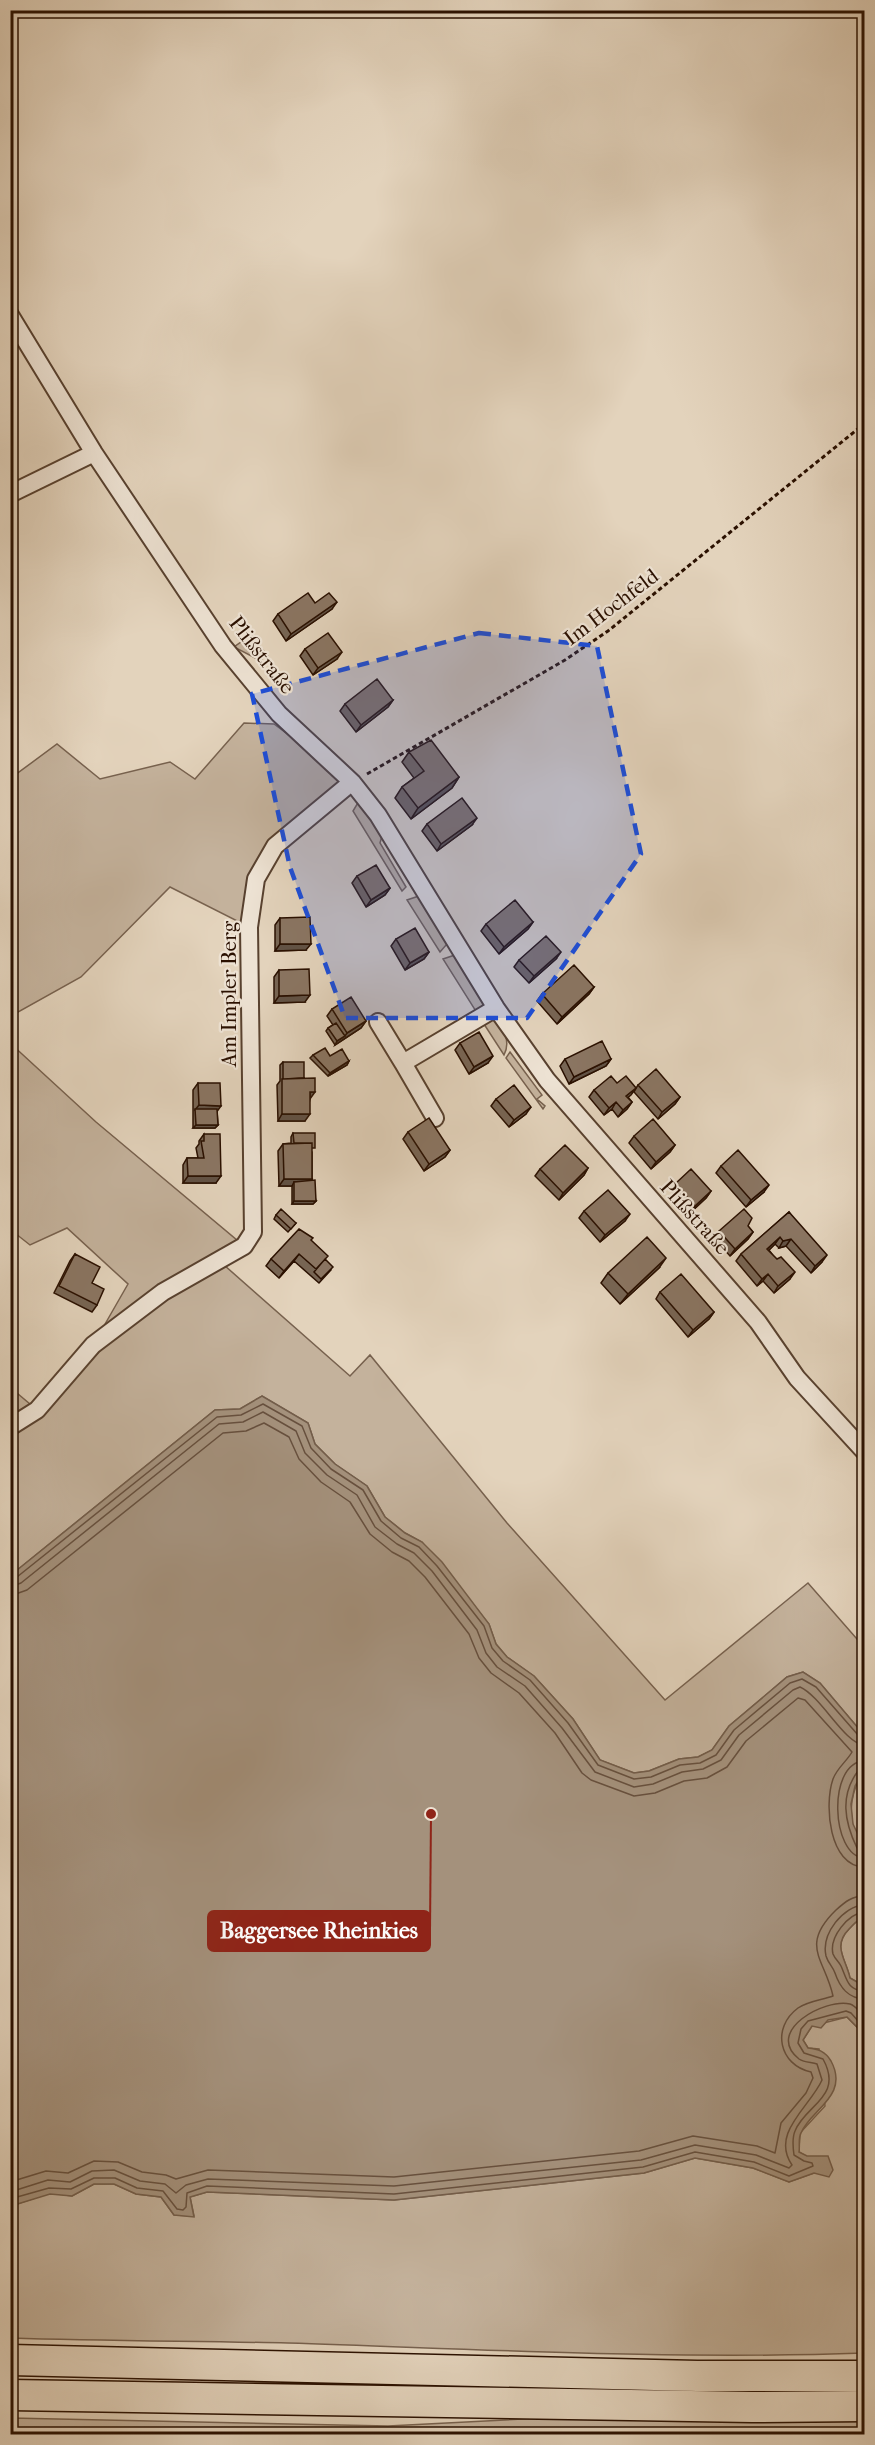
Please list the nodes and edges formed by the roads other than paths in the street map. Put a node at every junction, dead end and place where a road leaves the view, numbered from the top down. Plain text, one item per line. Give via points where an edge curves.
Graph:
1 (10, 315) edge
2 (94, 453) junction
3 (10, 494) edge
4 (352, 782) junction
5 (496, 1008) junction
6 (378, 1022) dead end
7 (403, 1063) junction
8 (435, 1118) dead end
9 (10, 1426) edge
10 (864, 1451) edge
11 (10, 2360) edge
12 (864, 2376) edge
13 (10, 2395) edge
14 (864, 2406) edge

1 - 2 street, Plißstraße
2 - 3 street
2 - 4 street, Plißstraße via 246,676 279,714
4 - 5 street, Plißstraße via 378,816
4 - 9 street, Am Impler Berg via 275,846 256,879 249,927 253,1232 244,1246 163,1292 93,1345 37,1410
5 - 7 street
5 - 10 street, Plißstraße via 547,1080 758,1322 797,1378
6 - 7 street
7 - 8 street
11 - 12 highway via 697,2376
13 - 14 highway via 752,2408

